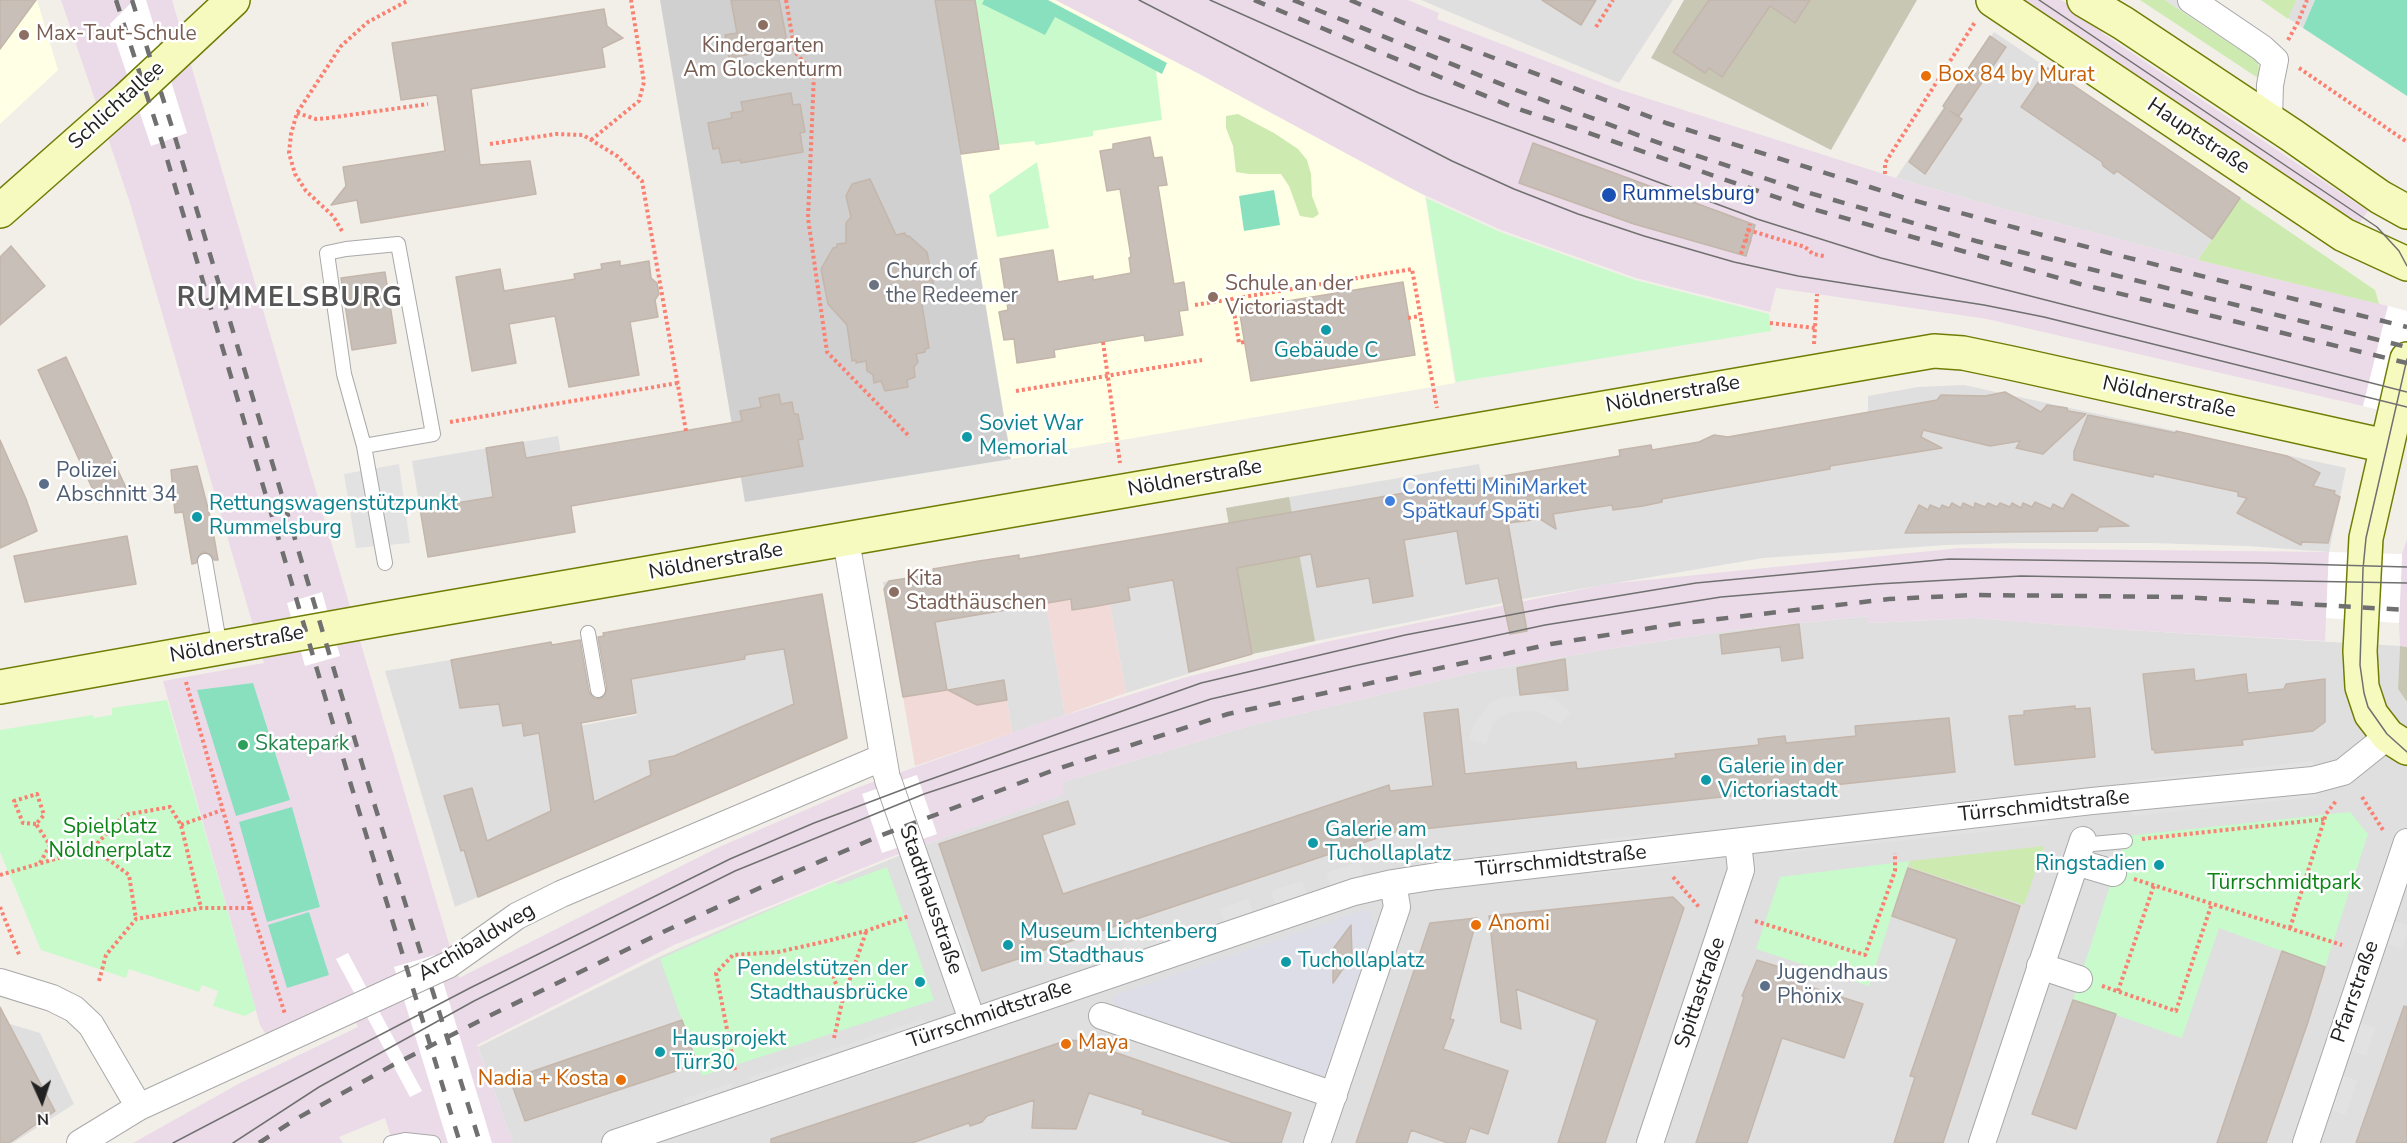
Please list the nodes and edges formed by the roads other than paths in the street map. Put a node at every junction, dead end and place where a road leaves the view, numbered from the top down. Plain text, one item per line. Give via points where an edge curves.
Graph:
1 (233, 0) edge
2 (2084, 0) edge
3 (2191, 0) edge
4 (1986, 8) edge
5 (2269, 120) junction
6 (0, 211) edge
7 (2407, 212) edge
8 (2407, 264) edge
9 (2407, 359) edge
10 (364, 446) junction
11 (2386, 446) junction
12 (846, 540) junction
13 (205, 561) dead end
14 (385, 563) dead end
15 (588, 633) dead end
16 (220, 648) junction
17 (0, 687) edge
18 (598, 690) dead end
19 (2397, 742) edge
20 (885, 771) junction
21 (2125, 841) road end
22 (1738, 842) junction
23 (2407, 842) edge
24 (2080, 849) junction
25 (2114, 873) road end
26 (1392, 883) junction
27 (2040, 966) junction
28 (2079, 979) road end
29 (0, 982) edge
30 (1102, 1016) dead end
31 (972, 1020) junction
32 (1334, 1095) junction
33 (140, 1107) junction
34 (80, 1143) edge
35 (391, 1143) edge
36 (433, 1143) edge
37 (615, 1143) edge
38 (1317, 1143) edge
39 (1650, 1143) edge
40 (1982, 1143) edge
41 (2306, 1143) edge

1 - 6 street, Schlichtallee
2 - 5 street
3 - 5 street via 2275,60
4 - 8 street, Hauptstraße via 2344,236
5 - 7 street
9 - 11 street
10 - 10 lane via 344,374 327,253 398,244 433,434
10 - 14 lane
11 - 12 street, Nöldnerstraße via 1963,353 1934,351
11 - 19 street via 2364,557 2360,662 2368,708 2376,723
12 - 16 street, Nöldnerstraße
12 - 20 street, Stadthausstraße
13 - 16 lane
15 - 18 lane
16 - 17 street, Nöldnerstraße
19 - 22 street, Türrschmidtstraße via 2343,772 2313,780
20 - 31 street, Stadthausstraße
20 - 33 street, Archibaldweg via 561,894 517,916 448,965
21 - 24 lane
22 - 26 street, Türrschmidtstraße
22 - 39 street, Spittastraße via 1741,870
23 - 41 street, Pfarrstraße
24 - 25 street
24 - 27 street
26 - 31 street, Türrschmidtstraße via 1354,892
26 - 32 street via 1397,907
27 - 28 street
27 - 40 street
29 - 33 street via 74,1009 91,1025
30 - 32 street
31 - 37 street, Türrschmidtstraße
32 - 38 street
33 - 34 street, Archibaldweg
35 - 36 lane

